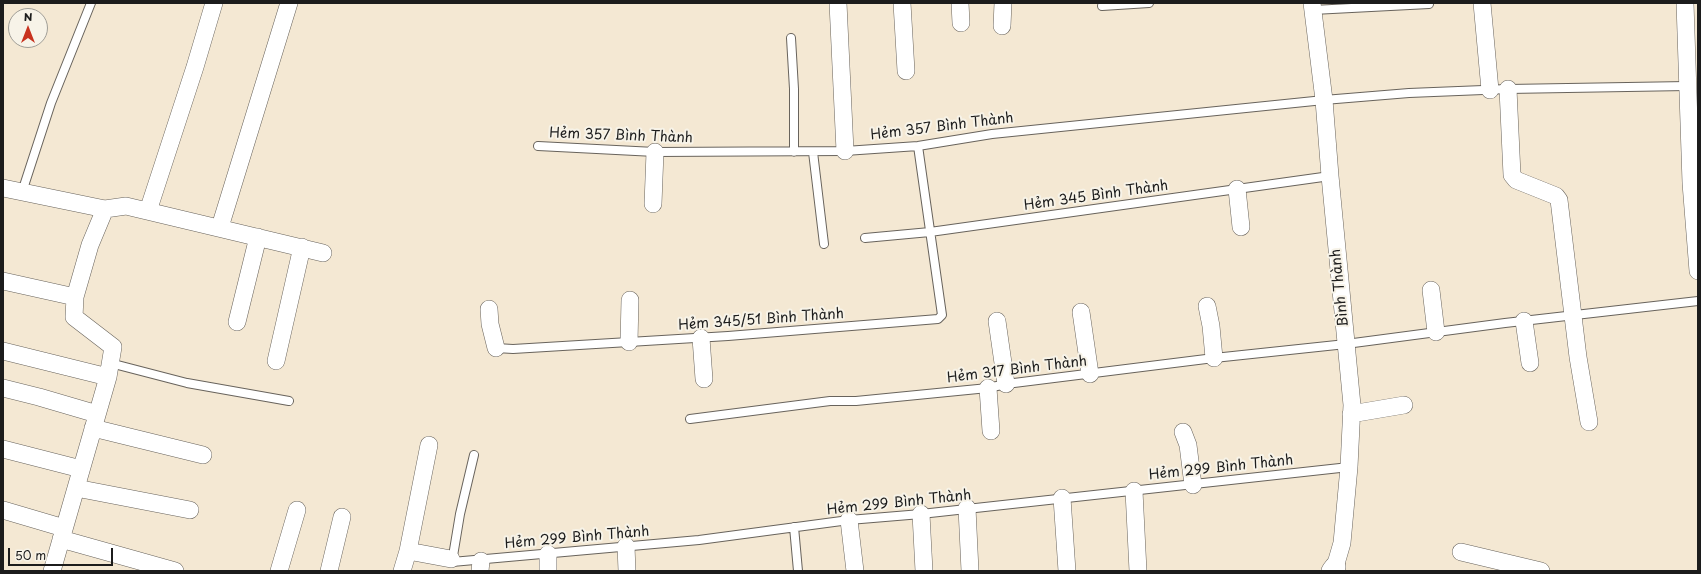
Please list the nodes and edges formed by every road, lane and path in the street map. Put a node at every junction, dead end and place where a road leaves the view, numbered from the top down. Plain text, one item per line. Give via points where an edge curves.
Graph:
1 (91, 3) edge
2 (214, 3) edge
3 (289, 3) edge
4 (838, 3) edge
5 (902, 3) edge
6 (960, 3) edge
7 (1003, 3) edge
8 (1149, 3) edge
9 (1482, 3) edge
10 (1685, 3) edge
11 (1429, 4) dead end
12 (1102, 6) dead end
13 (1313, 7) edge
14 (961, 23) dead end
15 (1002, 26) dead end
16 (791, 38) dead end
17 (906, 71) dead end
18 (1692, 86) edge
19 (1508, 89) junction
20 (1490, 90) junction
21 (1324, 100) junction
22 (538, 146) dead end
23 (918, 146) junction
24 (845, 151) junction
25 (654, 152) junction
26 (794, 152) junction
27 (813, 152) junction
28 (1330, 176) junction
29 (1694, 183) edge
30 (3, 188) edge
31 (1237, 189) junction
32 (22, 192) junction
33 (653, 204) dead end
34 (105, 210) junction
35 (148, 211) junction
36 (220, 227) junction
37 (1241, 227) dead end
38 (930, 232) junction
39 (258, 237) junction
40 (865, 238) dead end
41 (824, 244) dead end
42 (302, 248) junction
43 (323, 252) dead end
44 (1698, 271) edge
45 (3, 281) edge
46 (1431, 290) dead end
47 (75, 297) junction
48 (630, 300) dead end
49 (1698, 301) edge
50 (1208, 306) dead end
51 (489, 309) dead end
52 (1081, 312) dead end
53 (1573, 315) junction
54 (997, 321) dead end
55 (1524, 321) junction
56 (237, 322) dead end
57 (1436, 332) junction
58 (700, 338) junction
59 (629, 342) junction
60 (1346, 344) junction
61 (496, 348) joint
62 (3, 351) edge
63 (1214, 358) junction
64 (276, 361) dead end
65 (1530, 364) dead end
66 (109, 370) junction
67 (1090, 374) junction
68 (704, 380) dead end
69 (1006, 384) junction
70 (3, 388) edge
71 (988, 388) junction
72 (289, 401) dead end
73 (1404, 405) dead end
74 (1351, 414) junction
75 (690, 419) dead end
76 (95, 421) junction
77 (1589, 422) dead end
78 (991, 431) dead end
79 (1184, 432) dead end
80 (428, 445) dead end
81 (3, 449) edge
82 (203, 455) dead end
83 (474, 455) dead end
84 (1349, 467) junction
85 (81, 469) junction
86 (1193, 485) junction
87 (76, 488) junction
88 (1134, 491) junction
89 (1062, 498) junction
90 (967, 508) junction
91 (3, 510) edge
92 (190, 510) dead end
93 (297, 510) dead end
94 (921, 514) junction
95 (342, 517) dead end
96 (849, 520) junction
97 (794, 528) junction
98 (63, 534) junction
99 (626, 546) junction
100 (408, 551) junction
101 (1460, 552) dead end
102 (548, 554) junction
103 (451, 560) junction
104 (480, 566) edge
105 (1333, 569) edge
106 (52, 571) edge
107 (174, 571) edge
108 (280, 571) edge
109 (329, 571) edge
110 (402, 571) edge
111 (548, 571) edge
112 (627, 571) edge
113 (798, 571) edge
114 (855, 571) edge
115 (924, 571) edge
116 (970, 571) edge
117 (1066, 571) edge
118 (1138, 571) edge
119 (1541, 571) edge

1 - 32 lane via 51,103
2 - 35 street
3 - 36 street
4 - 24 street
5 - 17 street
6 - 14 street
7 - 15 street
8 - 12 lane
9 - 20 street
10 - 18 street
11 - 13 lane
13 - 21 street, Bình Thành
16 - 26 lane
18 - 19 lane, Hẻm 357 Bình Thành
18 - 29 street
19 - 20 lane, Hẻm 357 Bình Thành
19 - 53 street via 1512,175 1516,180 1556,196 1559,200
20 - 21 lane, Hẻm 357 Bình Thành
21 - 23 lane, Hẻm 357 Bình Thành via 992,134
21 - 28 street, Bình Thành
22 - 25 lane, Hẻm 357 Bình Thành
23 - 24 lane, Hẻm 357 Bình Thành
23 - 38 lane
24 - 27 lane, Hẻm 357 Bình Thành
25 - 26 lane, Hẻm 357 Bình Thành
25 - 33 street
26 - 27 lane, Hẻm 357 Bình Thành
27 - 41 lane
28 - 31 lane, Hẻm 345 Bình Thành
28 - 60 street, Bình Thành
29 - 44 street
30 - 32 street
31 - 37 street
31 - 38 lane, Hẻm 345 Bình Thành
32 - 34 street
34 - 35 street via 126,206
34 - 47 street via 90,245
35 - 36 street
36 - 39 street
38 - 40 lane, Hẻm 345 Bình Thành
38 - 58 lane, Hẻm 345/51 Bình Thành via 942,315 938,319
39 - 42 street
39 - 56 street
42 - 43 street
42 - 64 street
45 - 47 street
46 - 57 street
47 - 66 street via 74,317 113,347
48 - 59 street
49 - 53 lane, Hẻm 317 Bình Thành
50 - 63 street
51 - 61 street
52 - 67 street
53 - 55 lane, Hẻm 317 Bình Thành
53 - 77 street
54 - 69 street
55 - 57 lane, Hẻm 317 Bình Thành
55 - 65 street
57 - 60 lane, Hẻm 317 Bình Thành
58 - 59 lane, Hẻm 345/51 Bình Thành
58 - 68 street
59 - 61 lane, Hẻm 345/51 Bình Thành
60 - 63 lane, Hẻm 317 Bình Thành
60 - 74 street, Bình Thành
62 - 66 street
63 - 67 lane, Hẻm 317 Bình Thành
66 - 72 lane
66 - 76 street
67 - 69 lane, Hẻm 317 Bình Thành
69 - 71 lane, Hẻm 317 Bình Thành
70 - 76 street via 39,397
71 - 75 lane, Hẻm 317 Bình Thành via 856,401 830,401
71 - 78 street
73 - 74 street
74 - 84 street, Bình Thành
76 - 82 street
76 - 85 street
79 - 86 street
80 - 100 street
81 - 85 street
83 - 103 lane
84 - 86 lane, Hẻm 299 Bình Thành
84 - 105 street, Bình Thành via 1342,543
85 - 87 street
86 - 88 lane, Hẻm 299 Bình Thành
87 - 92 street
87 - 98 street
88 - 89 lane, Hẻm 299 Bình Thành
88 - 118 street
89 - 90 lane, Hẻm 299 Bình Thành
89 - 117 street
90 - 94 lane, Hẻm 299 Bình Thành
90 - 116 street
91 - 98 street
93 - 108 street
94 - 96 lane, Hẻm 299 Bình Thành
94 - 115 street
95 - 109 street
96 - 97 lane, Hẻm 299 Bình Thành
96 - 114 street
97 - 99 lane, Hẻm 299 Bình Thành
97 - 113 lane
98 - 106 street
98 - 107 street
99 - 102 lane, Hẻm 299 Bình Thành
99 - 112 street
100 - 103 street
100 - 110 street
101 - 119 street
102 - 104 lane, Hẻm 299 Bình Thành
102 - 111 street
103 - 104 lane, Hẻm 299 Bình Thành

